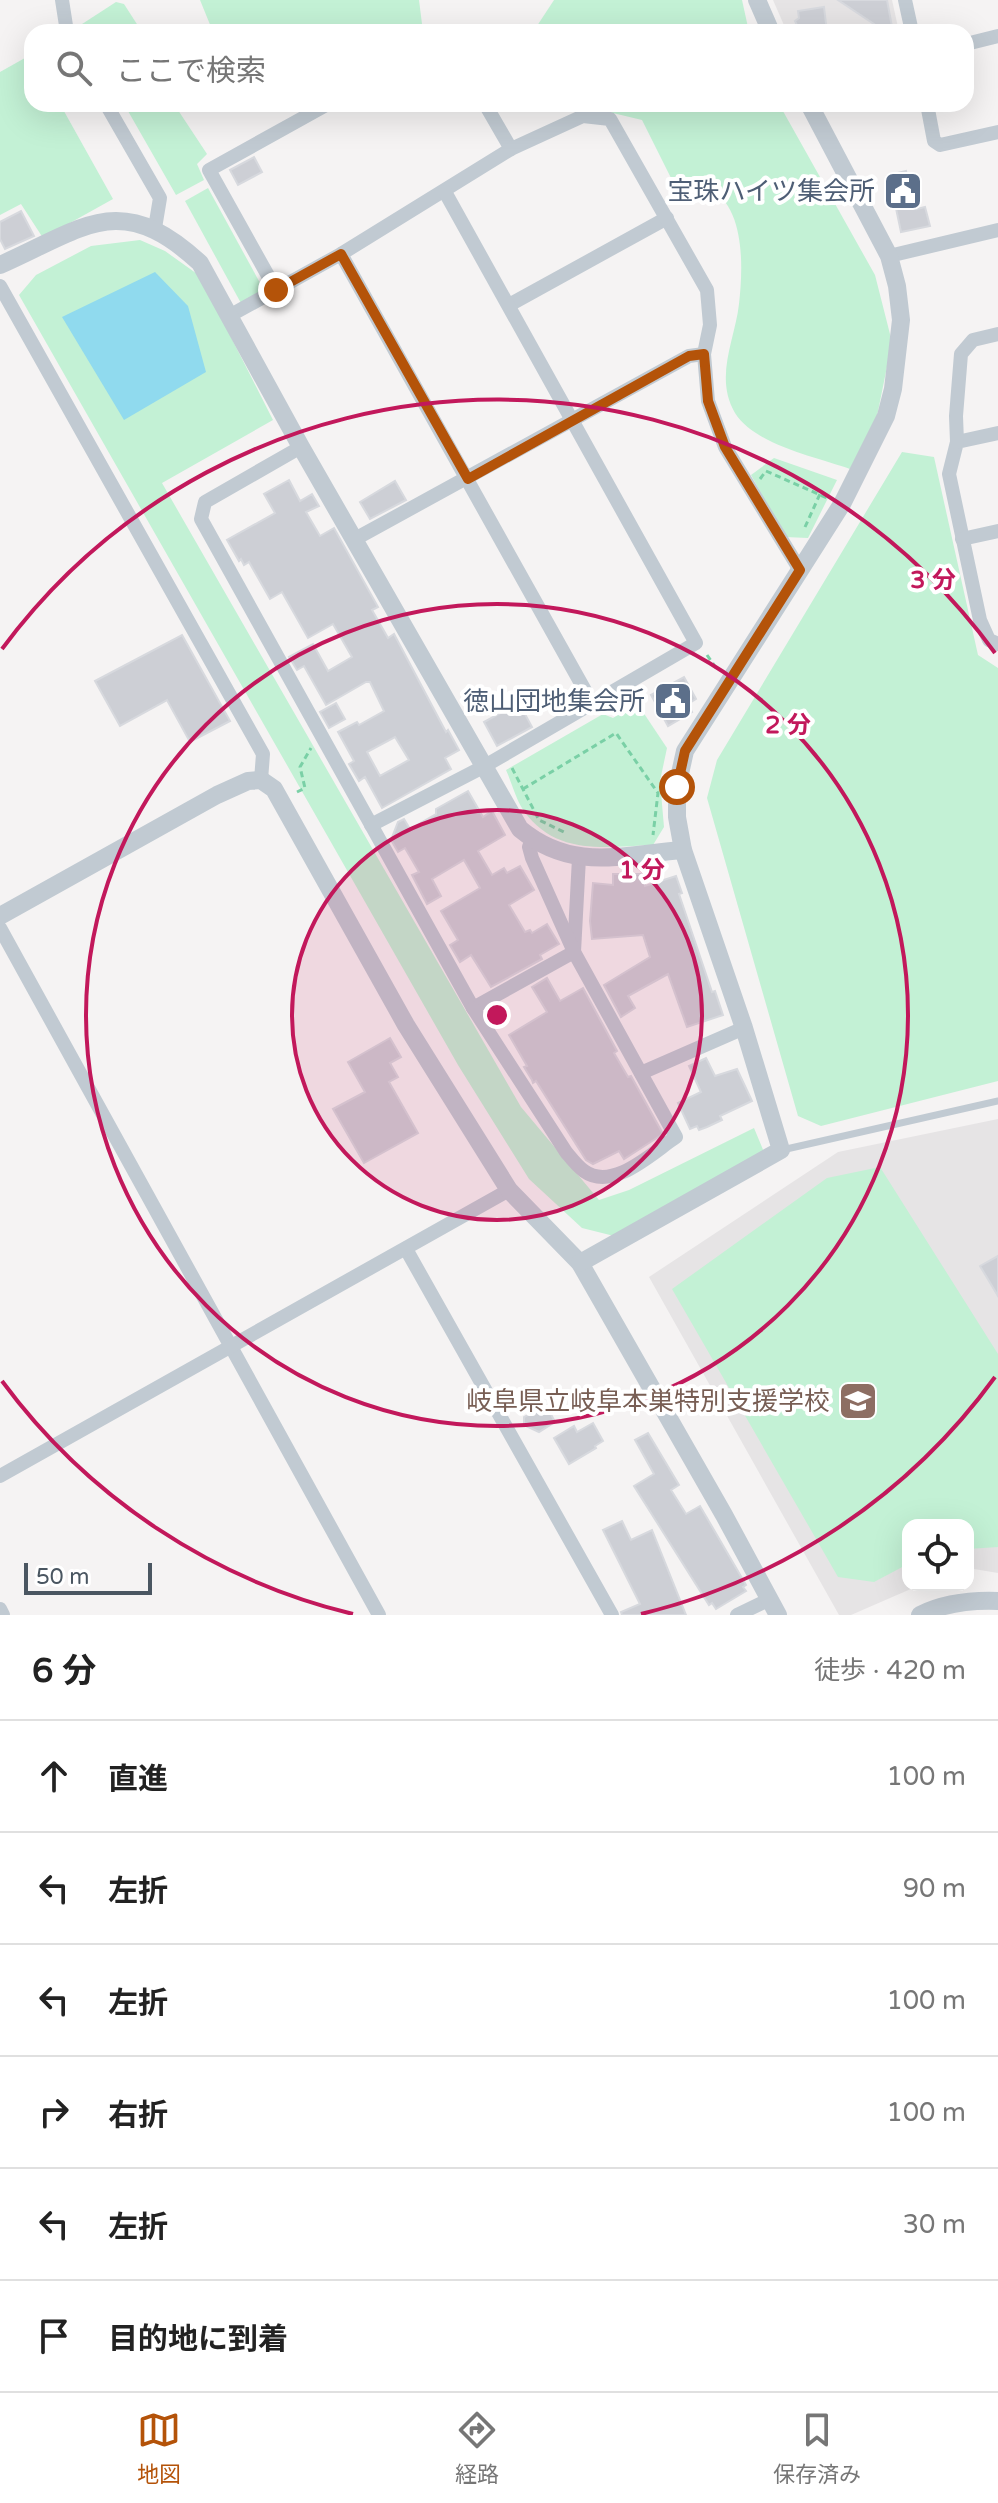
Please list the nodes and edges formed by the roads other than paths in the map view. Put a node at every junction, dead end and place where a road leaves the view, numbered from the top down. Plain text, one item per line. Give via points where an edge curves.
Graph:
1 (62, 0) edge
2 (757, 0) edge
3 (905, 0) edge
4 (66, 24) edge
5 (768, 24) edge
6 (910, 24) edge
7 (998, 36) edge
8 (974, 42) edge
9 (111, 112) edge
10 (314, 112) edge
11 (490, 112) edge
12 (813, 112) edge
13 (929, 112) edge
14 (998, 132) edge
15 (511, 149) junction
16 (445, 192) junction
17 (667, 218) junction
18 (155, 228) junction
19 (998, 230) edge
20 (341, 254) junction
21 (889, 256) junction
22 (0, 265) edge
23 (0, 286) edge
24 (276, 290) junction
25 (509, 305) junction
26 (229, 316) junction
27 (998, 334) edge
28 (704, 354) junction
29 (574, 421) junction
30 (998, 433) edge
31 (957, 442) junction
32 (301, 447) junction
33 (468, 479) junction
34 (998, 531) edge
35 (355, 539) junction
36 (962, 539) junction
37 (800, 570) junction
38 (998, 644) edge
39 (592, 703) junction
40 (483, 767) junction
41 (261, 780) junction
42 (371, 825) junction
43 (532, 839) junction
44 (683, 850) junction
45 (579, 858) junction
46 (0, 916) edge
47 (0, 928) edge
48 (574, 952) junction
49 (473, 1008) junction
50 (744, 1028) junction
51 (641, 1073) junction
52 (998, 1101) edge
53 (781, 1150) junction
54 (509, 1190) junction
55 (406, 1249) junction
56 (580, 1263) junction
57 (229, 1348) junction
58 (0, 1476) edge
59 (998, 1601) edge
60 (773, 1607) edge
61 (0, 1609) edge
62 (3, 1615) edge
63 (379, 1615) edge
64 (612, 1615) edge
65 (737, 1615) edge
66 (920, 1615) edge

1 - 4 street
2 - 5 street
3 - 6 street
7 - 8 street
9 - 18 street via 160,198
10 - 24 street via 209,170
11 - 15 street
12 - 21 street
13 - 14 street via 934,141 940,145
15 - 16 street
15 - 17 street via 583,116 610,119
16 - 20 street
16 - 25 street
17 - 25 street
17 - 28 street via 707,290 710,325
18 - 22 street via 99,222
18 - 26 street via 200,263
19 - 21 street
20 - 24 street
20 - 33 street
21 - 37 street via 901,320 886,416 842,504
23 - 41 street via 263,754
24 - 26 street
25 - 29 street
26 - 32 street
27 - 31 street via 973,340 961,354
28 - 29 street via 689,356
28 - 37 street via 708,401 725,447
29 - 33 street
29 - 39 street via 696,643
30 - 31 street
31 - 36 street via 949,474
32 - 35 street
32 - 42 street via 205,502 201,519
33 - 35 street
33 - 39 street
34 - 36 street
35 - 40 street
36 - 38 street via 980,620 989,640
37 - 44 street via 685,751 677,787
39 - 40 street
40 - 42 street
40 - 43 street via 520,829
41 - 46 street via 217,795
41 - 54 street via 274,789 406,1025
42 - 49 street
43 - 45 street
43 - 48 street via 532,858
44 - 45 street
44 - 50 street
45 - 48 street
47 - 57 street
48 - 49 street
48 - 51 street
49 - 51 street via 566,1152 585,1172 600,1177 621,1174 676,1137
50 - 51 street
50 - 53 street
52 - 53 lane
53 - 56 street
54 - 55 street
54 - 56 street
55 - 57 street
55 - 64 street
56 - 60 street
57 - 58 street
57 - 63 street
59 - 66 street via 936,1607
60 - 65 street
61 - 62 street

